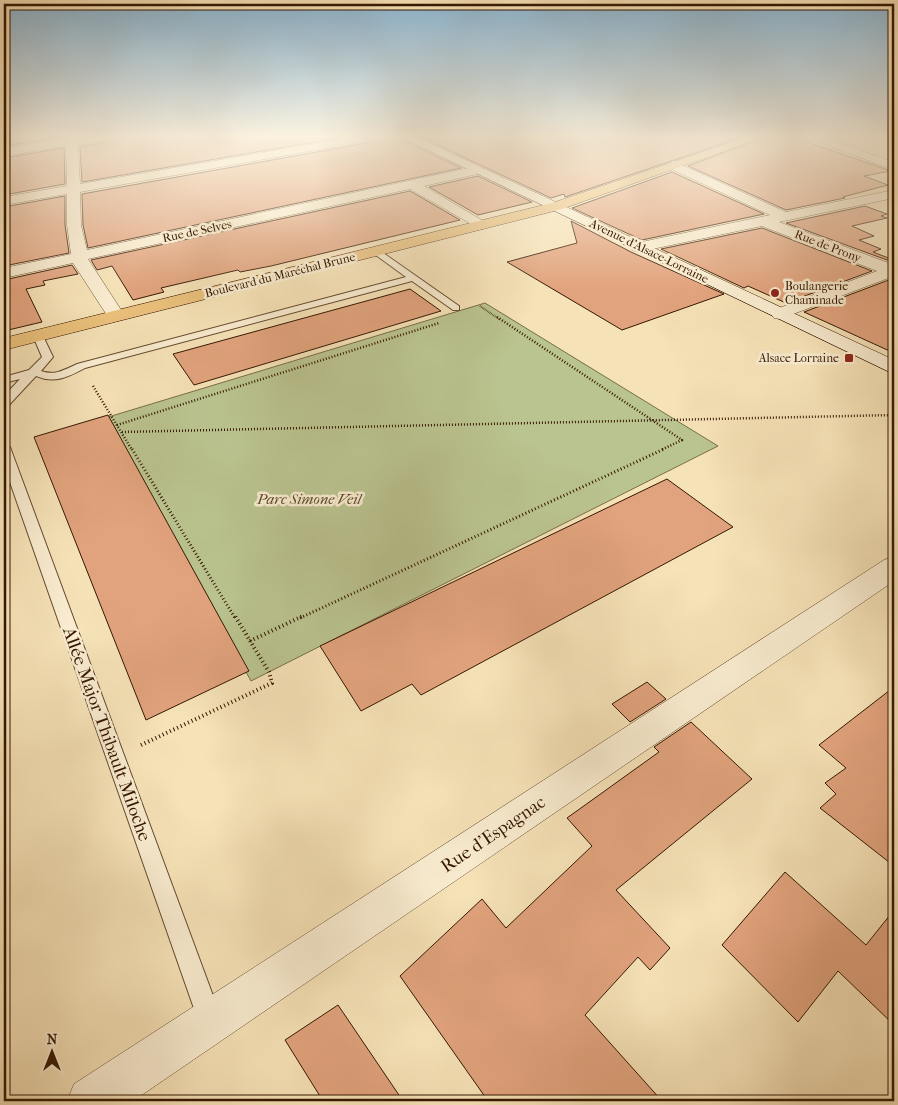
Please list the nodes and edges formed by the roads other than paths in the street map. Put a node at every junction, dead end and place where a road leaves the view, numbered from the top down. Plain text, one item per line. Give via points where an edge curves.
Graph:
1 (87, 187) edge
2 (399, 187) edge
3 (416, 187) edge
4 (514, 187) edge
5 (612, 187) edge
6 (720, 187) edge
7 (73, 189) junction
8 (894, 194) edge
9 (4, 201) edge
10 (557, 206) junction
11 (786, 217) junction
12 (764, 222) junction
13 (483, 225) junction
14 (638, 247) junction
15 (376, 251) junction
16 (79, 256) junction
17 (893, 270) edge
18 (4, 273) edge
19 (413, 278) junction
20 (456, 308) dead end
21 (780, 314) junction
22 (116, 316) junction
23 (38, 336) junction
24 (4, 344) edge
25 (56, 360) junction
26 (81, 366) junction
27 (894, 368) edge
28 (35, 372) junction
29 (4, 380) edge
30 (4, 403) edge
31 (4, 447) edge
32 (894, 567) edge
33 (210, 1022) junction
34 (91, 1101) edge

1 - 7 street
2 - 16 street, Rue de Selves
3 - 13 street
4 - 10 street, Avenue d'Alsace-Lorraine
5 - 10 main road, Boulevard du Maréchal Brune
6 - 11 street
7 - 9 street
7 - 16 street
8 - 11 street
10 - 13 main road, Boulevard du Maréchal Brune
10 - 14 street, Avenue d'Alsace-Lorraine
11 - 12 street
12 - 14 street
12 - 17 street, Rue de Prony
13 - 15 main road, Boulevard du Maréchal Brune
14 - 21 street, Avenue d'Alsace-Lorraine
15 - 19 lane
15 - 22 main road, Boulevard du Maréchal Brune
16 - 18 street, Rue de Selves
16 - 22 street
17 - 21 street
19 - 20 lane
19 - 26 lane
21 - 27 street, Avenue d'Alsace-Lorraine
22 - 23 main road, Boulevard du Maréchal Brune
23 - 24 main road, Boulevard du Maréchal Brune
23 - 25 lane
25 - 26 lane
25 - 28 lane
26 - 28 lane via 60,376 48,377
28 - 29 lane
28 - 30 lane
31 - 33 lane, Allée Major Thibault Miloche
32 - 33 street, Rue d'Espagnac
33 - 34 street, Rue d'Espagnac

